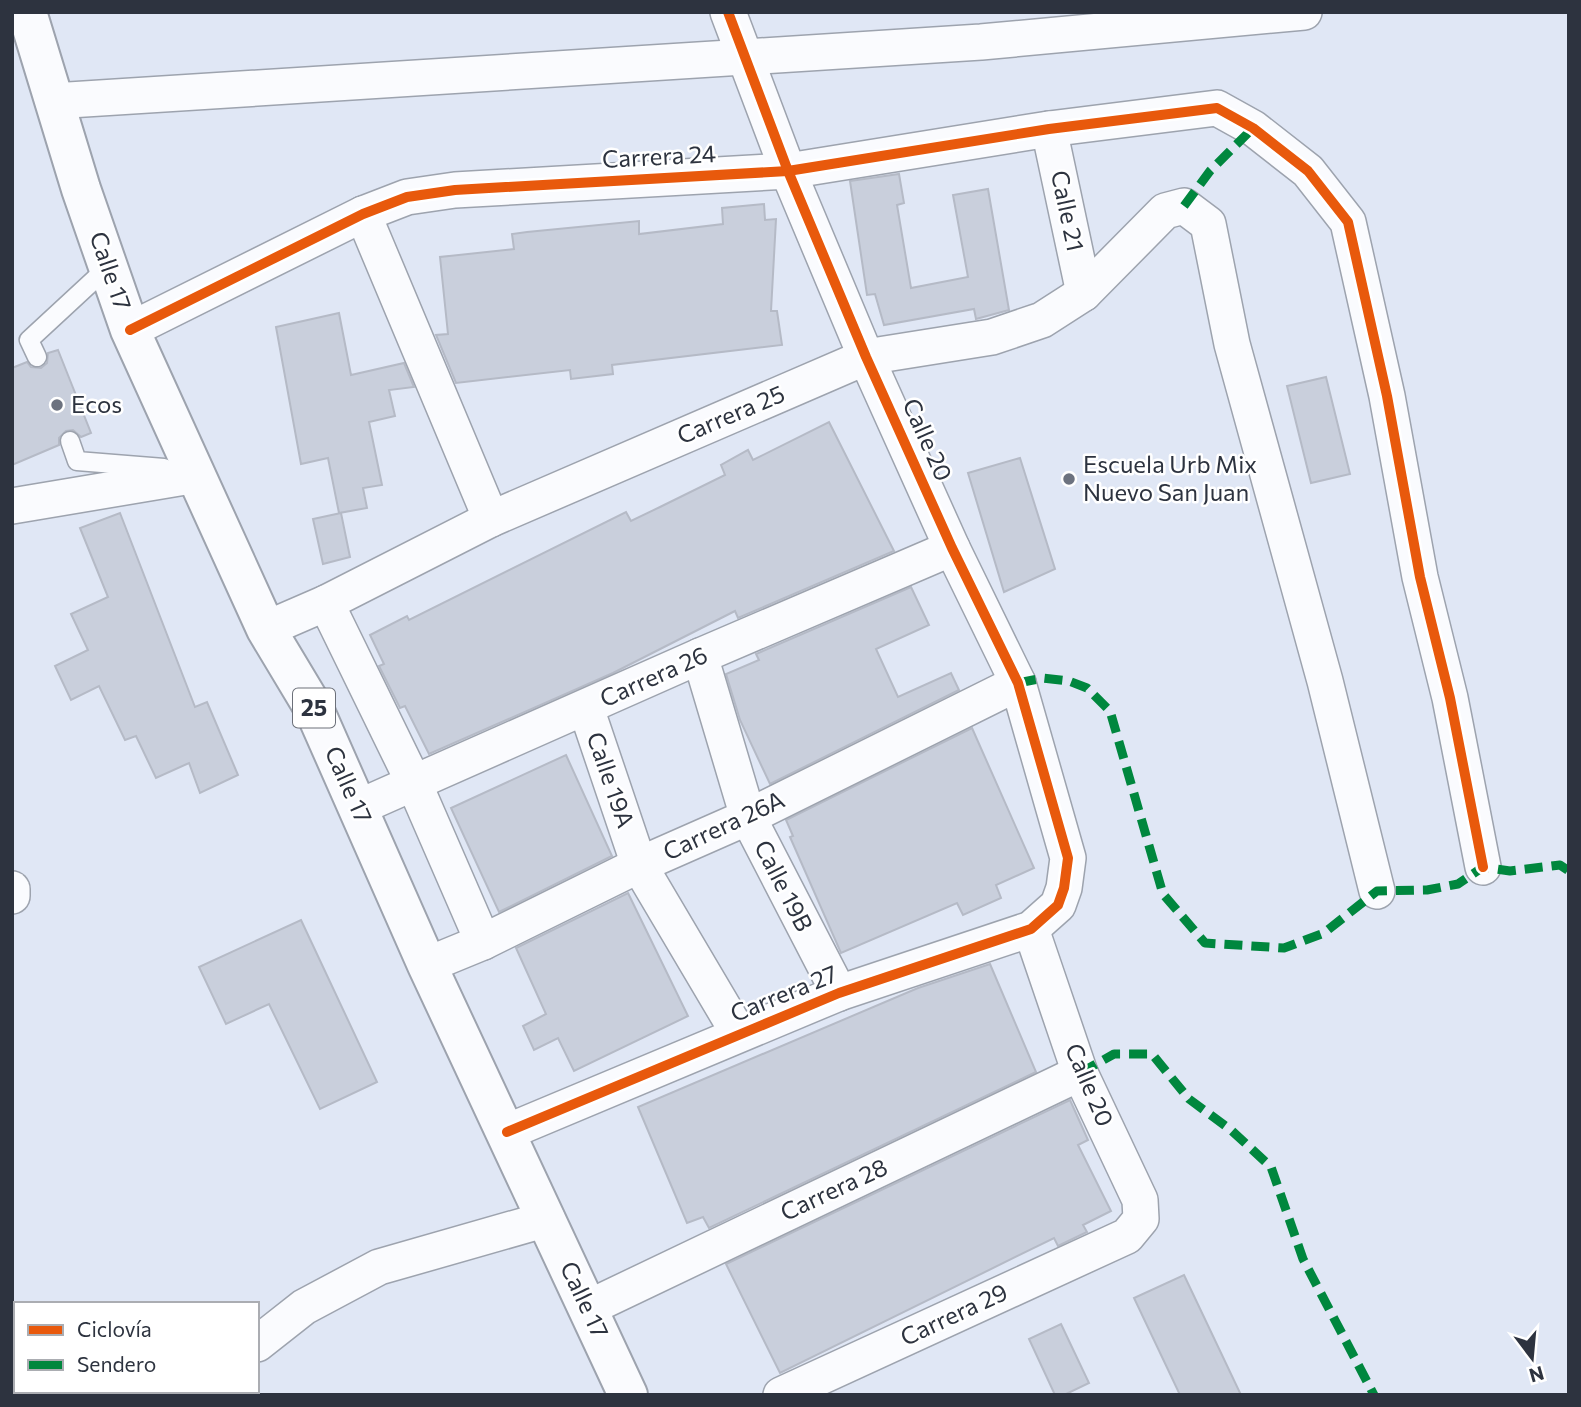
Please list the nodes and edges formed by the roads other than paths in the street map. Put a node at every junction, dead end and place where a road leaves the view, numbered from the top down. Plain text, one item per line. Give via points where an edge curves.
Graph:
1 (27, 12) edge
2 (728, 12) edge
3 (1304, 12) edge
4 (981, 27) edge
5 (743, 57) junction
6 (53, 101) junction
7 (1049, 129) junction
8 (788, 171) junction
9 (363, 214) junction
10 (109, 266) junction
11 (1084, 293) junction
12 (130, 330) junction
13 (866, 357) junction
14 (37, 358) dead end
15 (70, 441) dead end
16 (196, 473) junction
17 (12, 506) edge
18 (491, 519) junction
19 (952, 548) junction
20 (326, 603) junction
21 (266, 629) junction
22 (699, 656) junction
23 (1018, 683) junction
24 (586, 708) junction
25 (413, 781) junction
26 (357, 808) junction
27 (748, 817) junction
28 (639, 865) junction
29 (1483, 867) dead end
30 (1064, 888) joint
31 (12, 889) edge
32 (1377, 891) dead end
33 (13, 896) edge
34 (1031, 929) junction
35 (483, 942) junction
36 (427, 965) junction
37 (839, 993) junction
38 (739, 1034) junction
39 (1080, 1073) junction
40 (507, 1132) junction
41 (547, 1219) junction
42 (1127, 1236) joint
43 (588, 1308) junction
44 (259, 1342) edge
45 (628, 1395) edge
46 (781, 1395) edge

1 - 6 highway, Calle 17 / 25
2 - 5 street, Calle 20
3 - 4 street
4 - 5 street
5 - 6 street
5 - 8 street, Calle 20
6 - 10 highway, Calle 17 / 25
7 - 8 street, Carrera 24
7 - 11 street, Calle 21
7 - 29 street, Carrera 24 via 1217,108 1253,128 1308,171 1348,222
8 - 9 street, Carrera 24 via 455,190 407,197
8 - 13 street, Calle 20
9 - 12 street, Carrera 24
9 - 18 street
10 - 12 highway, Calle 17 / 25
10 - 14 lane via 29,340
11 - 13 street, Carrera 25 via 1042,320 992,337
11 - 32 street, Carrera 25 via 1165,211 1184,206 1208,224 1233,344
12 - 16 highway, Calle 17 / 25
13 - 18 street, Carrera 25
13 - 19 street, Calle 20
15 - 16 lane via 77,461
16 - 17 street
16 - 21 highway, Calle 17 / 25
18 - 20 street, Carrera 25
19 - 22 street, Carrera 26
19 - 23 street, Calle 20
20 - 21 street, Carrera 25
20 - 25 street
21 - 26 highway, Calle 17 / 25 via 314,709
22 - 24 street, Carrera 26
22 - 27 street, Calle 19B
23 - 27 street, Carrera 26A
23 - 30 street, Calle 20 via 1068,858
24 - 25 street, Carrera 26
24 - 28 street, Calle 19A
25 - 26 street, Carrera 26
25 - 35 street
26 - 36 highway, Calle 17 / 25
27 - 28 street, Carrera 26A
27 - 37 street, Calle 19B
28 - 35 street, Carrera 26A
28 - 38 street, Calle 19A
30 - 34 street, Carrera 27 via 1058,905
31 - 33 street
34 - 37 street, Carrera 27
34 - 39 street, Calle 20
35 - 36 street, Carrera 26A
36 - 40 highway, Calle 17 / 25
37 - 38 street, Carrera 27
38 - 40 street, Carrera 27
39 - 42 street, Calle 20 via 1140,1200 1141,1219
39 - 43 street, Carrera 28
40 - 41 highway, Calle 17 / 25
41 - 43 highway, Calle 17 / 25
41 - 44 street via 379,1267 304,1307
42 - 46 street, Carrera 29
43 - 45 highway, Calle 17 / 25

